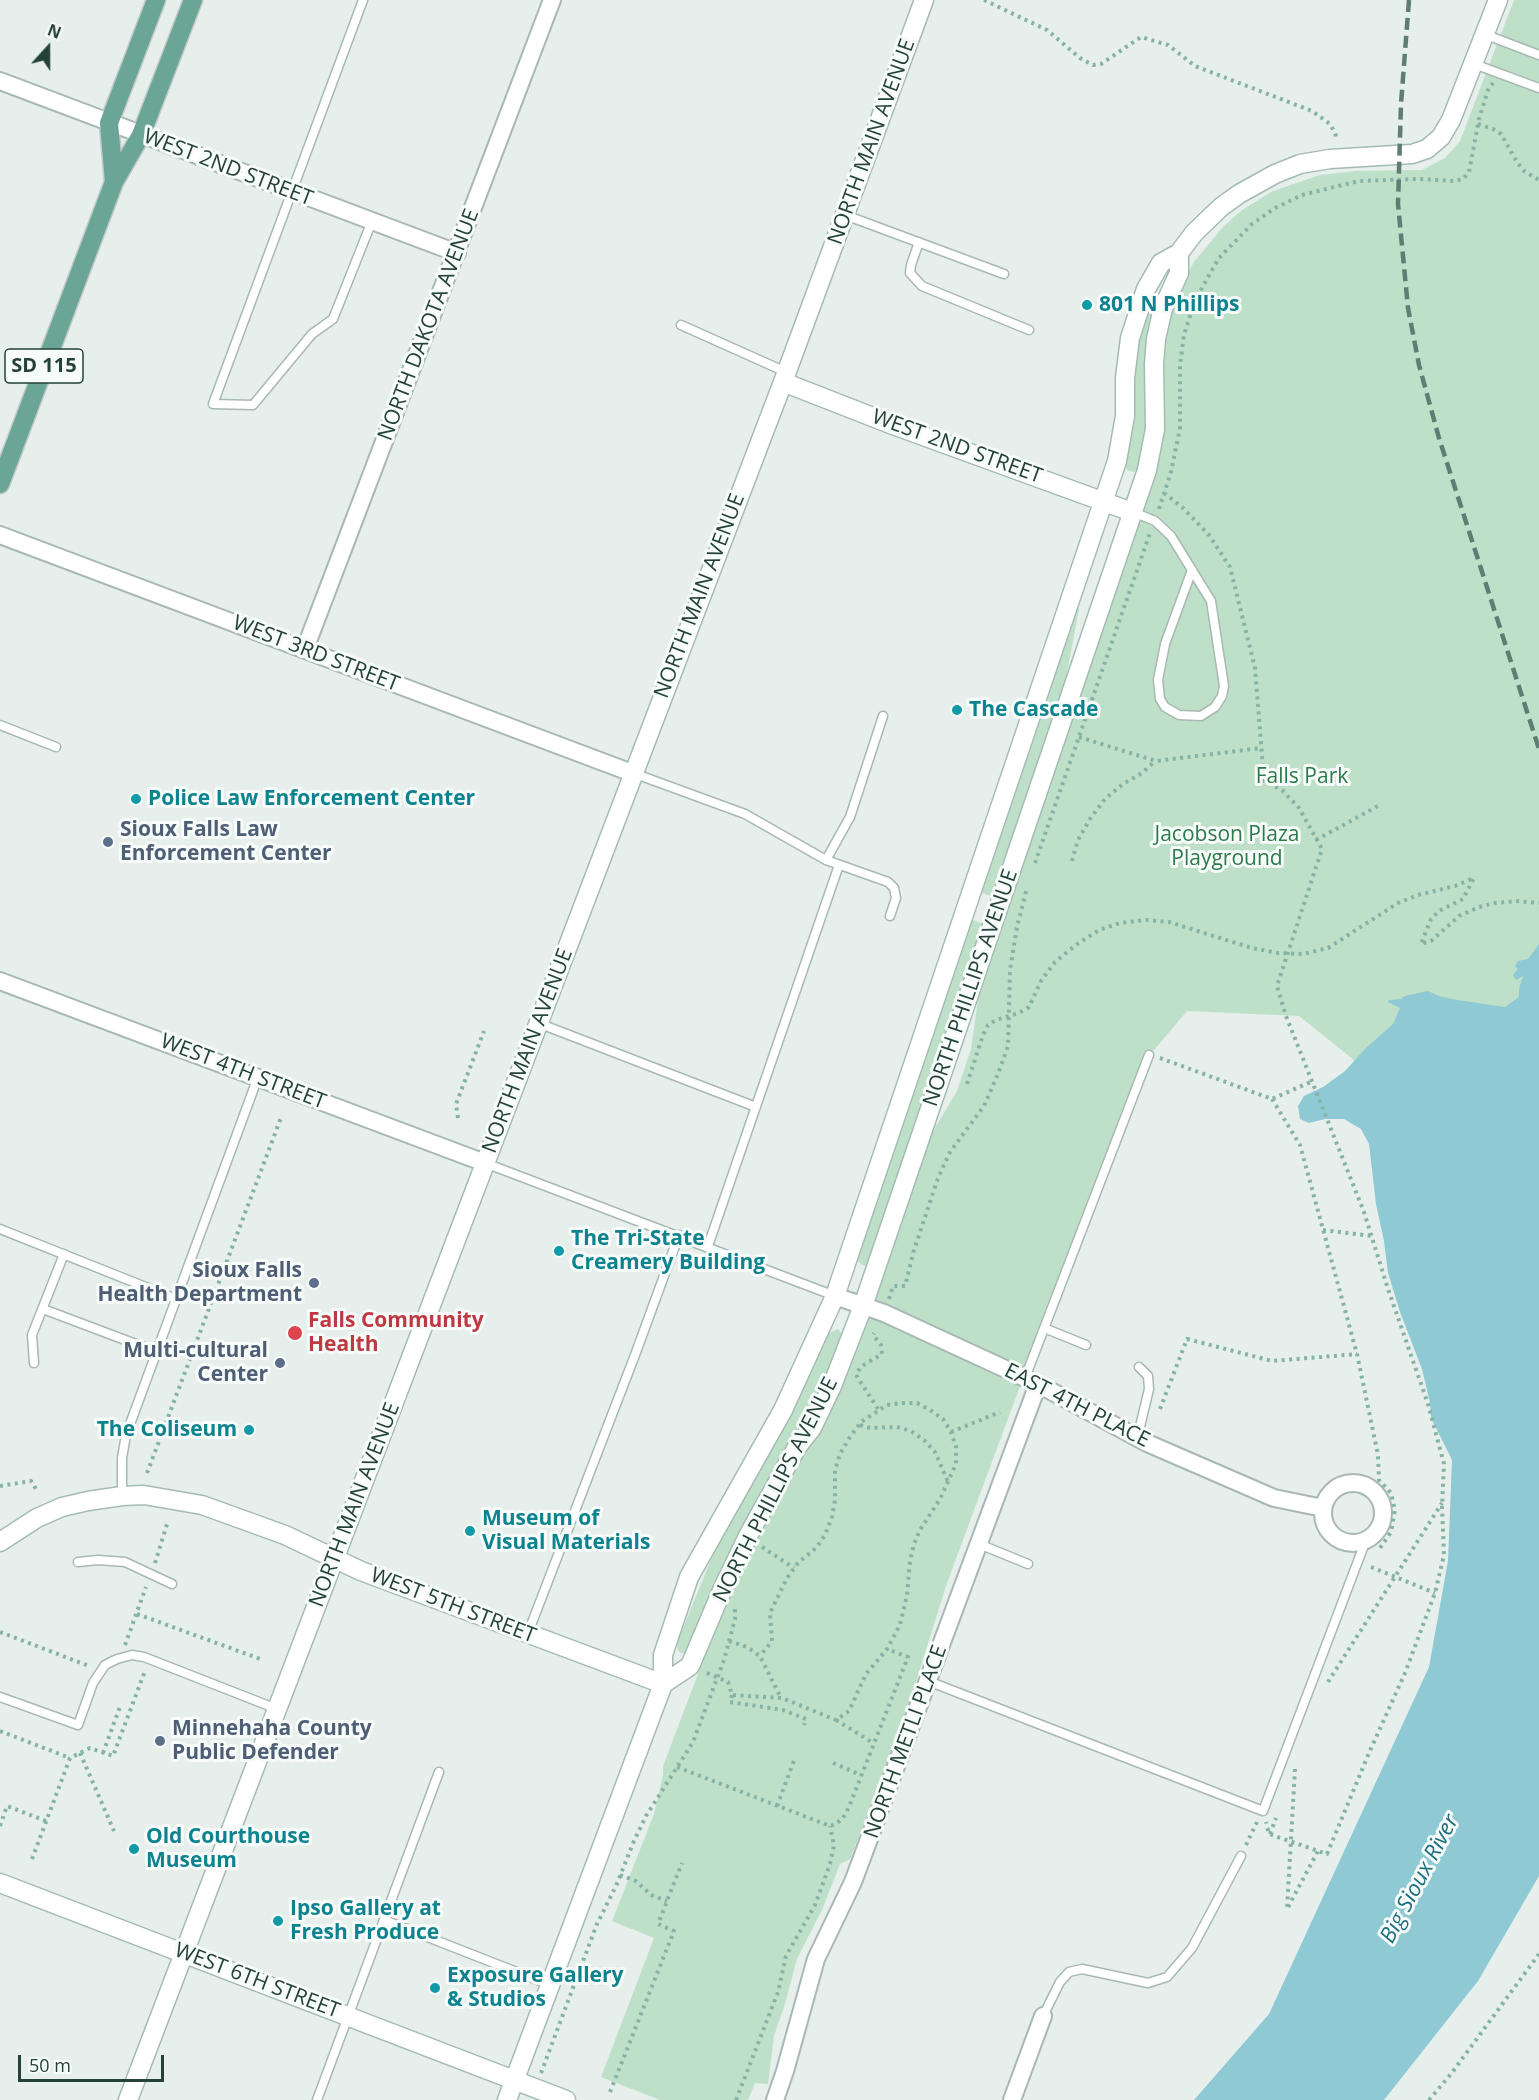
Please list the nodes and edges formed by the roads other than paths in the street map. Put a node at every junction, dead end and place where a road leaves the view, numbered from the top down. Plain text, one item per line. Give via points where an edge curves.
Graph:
1 (156, 0) edge
2 (193, 0) edge
3 (363, 0) edge
4 (552, 0) edge
5 (924, 0) edge
6 (1498, 0) edge
7 (1484, 34) junction
8 (1539, 55) edge
9 (1474, 64) junction
10 (0, 81) edge
11 (1539, 88) edge
12 (109, 123) junction
13 (141, 135) junction
14 (114, 182) junction
15 (292, 192) junction
16 (845, 215) junction
17 (372, 221) junction
18 (919, 242) junction
19 (457, 253) junction
20 (1179, 253) junction
21 (1004, 274) dead end
22 (681, 325) dead end
23 (1029, 330) dead end
24 (784, 377) junction
25 (0, 484) edge
26 (1104, 501) junction
27 (1132, 512) junction
28 (0, 535) edge
29 (1192, 570) junction
30 (305, 649) junction
31 (883, 716) dead end
32 (0, 725) edge
33 (56, 747) dead end
34 (632, 773) junction
35 (826, 860) junction
36 (839, 865) junction
37 (890, 916) dead end
38 (0, 981) edge
39 (538, 1023) junction
40 (1149, 1054) road end
41 (258, 1077) junction
42 (756, 1107) junction
43 (485, 1163) junction
44 (0, 1229) edge
45 (679, 1235) junction
46 (708, 1246) junction
47 (64, 1254) junction
48 (835, 1296) junction
49 (176, 1299) junction
50 (862, 1306) junction
51 (43, 1309) junction
52 (1044, 1328) junction
53 (1086, 1345) dead end
54 (157, 1352) junction
55 (34, 1363) dead end
56 (1139, 1367) dead end
57 (1032, 1381) junction
58 (1137, 1439) junction
59 (122, 1496) junction
60 (1323, 1508) junction
61 (1366, 1540) junction
62 (0, 1542) edge
63 (980, 1544) junction
64 (334, 1559) junction
65 (78, 1562) dead end
66 (1028, 1564) dead end
67 (172, 1584) dead end
68 (528, 1634) junction
69 (928, 1681) junction
70 (663, 1684) junction
71 (0, 1697) edge
72 (277, 1709) junction
73 (439, 1772) dead end
74 (1241, 1856) road end
75 (0, 1883) edge
76 (384, 1920) junction
77 (183, 1953) junction
78 (550, 1985) junction
79 (349, 2016) junction
80 (1043, 2016) joint
81 (514, 2080) junction
82 (128, 2100) edge
83 (317, 2100) edge
84 (507, 2100) edge
85 (566, 2100) edge
86 (774, 2100) edge
87 (1012, 2100) edge

1 - 12 main road, SD 115
2 - 13 main road, SD 115
3 - 15 lane
4 - 19 street, NORTH DAKOTA AVENUE
5 - 16 street, NORTH MAIN AVENUE
6 - 7 street, NORTH PHILLIPS AVENUE
7 - 8 lane
7 - 9 street, NORTH PHILLIPS AVENUE
9 - 11 lane
9 - 20 street, NORTH PHILLIPS AVENUE via 1442,137 1427,149 1412,154 1299,164 1275,174 1221,207
10 - 12 street, WEST 2ND STREET
12 - 13 street, WEST 2ND STREET
12 - 14 main road, SD 115
13 - 14 main road, SD 115
13 - 15 street, WEST 2ND STREET
14 - 25 main road, SD 115
15 - 17 street, WEST 2ND STREET
15 - 17 lane via 213,404 253,405 312,334 333,319
16 - 18 lane
16 - 24 street, NORTH MAIN AVENUE
17 - 19 street, WEST 2ND STREET
18 - 21 lane
18 - 23 lane via 910,273 922,286
19 - 30 street, NORTH DAKOTA AVENUE
20 - 26 street, NORTH PHILLIPS AVENUE via 1161,262 1133,326 1122,440
20 - 27 street, NORTH PHILLIPS AVENUE via 1179,273 1163,308 1156,339 1154,442
22 - 24 lane
24 - 26 street, WEST 2ND STREET via 893,425
24 - 34 street, NORTH MAIN AVENUE
26 - 27 street, WEST 2ND STREET
26 - 48 street, NORTH PHILLIPS AVENUE
27 - 29 lane via 1155,521 1171,536
27 - 50 street, NORTH PHILLIPS AVENUE
28 - 30 street, WEST 3RD STREET
29 - 29 lane via 1211,601 1224,686 1215,707 1201,716 1179,715 1165,707 1158,680 1165,644
30 - 34 street, WEST 3RD STREET
31 - 35 lane via 850,817
32 - 33 lane
34 - 35 lane via 745,814
34 - 39 street, NORTH MAIN AVENUE
35 - 36 lane
36 - 37 lane via 888,882 894,888 896,898
36 - 42 lane
38 - 41 street, WEST 4TH STREET
39 - 42 lane
39 - 43 street, NORTH MAIN AVENUE
40 - 52 lane
41 - 43 street, WEST 4TH STREET
41 - 49 lane
42 - 46 lane
43 - 45 lane
43 - 64 street, NORTH MAIN AVENUE
44 - 47 lane
45 - 46 lane
45 - 68 lane
46 - 48 lane
47 - 49 lane
47 - 51 lane
48 - 50 street, EAST 4TH PLACE
48 - 70 street, NORTH PHILLIPS AVENUE via 783,1410 689,1576 663,1655
49 - 54 lane
50 - 57 street, EAST 4TH PLACE
50 - 70 street, NORTH PHILLIPS AVENUE via 812,1428 749,1534 690,1666
51 - 54 lane
51 - 55 lane via 32,1335
52 - 53 lane
52 - 57 lane
54 - 59 lane via 126,1435
56 - 58 lane via 1148,1376 1149,1389
57 - 58 street, EAST 4TH PLACE
57 - 63 street, NORTH METLI PLACE
58 - 60 street, EAST 4TH PLACE via 1274,1498
59 - 62 street, WEST 5TH STREET via 62,1508 37,1518
59 - 64 street, WEST 5TH STREET via 144,1495 202,1505 285,1535
60 - 61 street via 1326,1526 1338,1539
60 - 61 street via 1332,1490 1341,1485 1351,1482 1371,1488 1382,1505 1383,1515 1375,1534
61 - 69 lane via 1263,1810
63 - 66 lane
63 - 69 street, NORTH METLI PLACE
64 - 68 street, WEST 5TH STREET
64 - 72 street, NORTH MAIN AVENUE
65 - 67 lane via 125,1562
68 - 70 street, WEST 5TH STREET
69 - 86 street, NORTH METLI PLACE via 853,1882 816,1959
70 - 78 street, NORTH PHILLIPS AVENUE
71 - 72 lane via 78,1725 101,1670 132,1655
72 - 77 street, NORTH MAIN AVENUE
73 - 76 lane
74 - 80 lane via 1192,1948 1167,1977 1148,1983 1082,1969 1069,1972
75 - 77 street, WEST 6TH STREET
76 - 78 lane
76 - 79 lane
77 - 79 street, WEST 6TH STREET
77 - 82 street, NORTH MAIN AVENUE
78 - 81 street, NORTH PHILLIPS AVENUE
79 - 81 street, WEST 6TH STREET
79 - 83 lane
80 - 87 street
81 - 84 street, NORTH PHILLIPS AVENUE
81 - 85 street, WEST 6TH STREET

